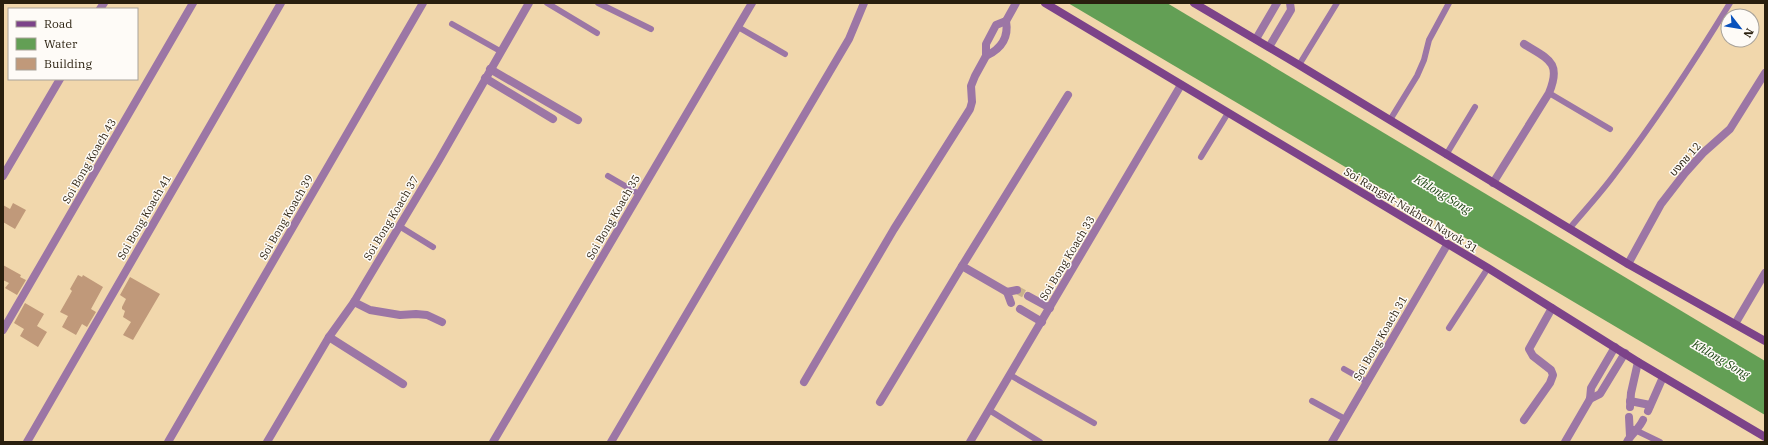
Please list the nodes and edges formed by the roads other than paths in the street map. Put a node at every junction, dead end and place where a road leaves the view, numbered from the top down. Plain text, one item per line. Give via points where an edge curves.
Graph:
1 (193, 3) edge
2 (281, 3) edge
3 (423, 3) edge
4 (529, 3) edge
5 (547, 3) edge
6 (598, 3) edge
7 (752, 3) edge
8 (864, 3) edge
9 (1016, 3) edge
10 (1045, 3) edge
11 (1194, 3) edge
12 (1277, 3) edge
13 (1290, 3) edge
14 (1337, 3) edge
15 (1449, 3) edge
16 (1730, 3) edge
17 (1006, 21) junction
18 (452, 24) dead end
19 (738, 27) junction
20 (651, 29) dead end
21 (597, 33) dead end
22 (1256, 39) junction
23 (1524, 44) dead end
24 (1270, 47) junction
25 (500, 51) junction
26 (785, 54) dead end
27 (986, 56) junction
28 (1299, 65) junction
29 (490, 69) junction
30 (1765, 73) edge
31 (485, 78) junction
32 (59, 80) edge
33 (1181, 84) junction
34 (1549, 93) junction
35 (1068, 95) dead end
36 (1475, 107) dead end
37 (1228, 113) junction
38 (553, 119) dead end
39 (578, 120) dead end
40 (1390, 120) junction
41 (1610, 129) dead end
42 (1446, 155) junction
43 (1201, 157) dead end
44 (3, 176) edge
45 (608, 176) dead end
46 (1493, 183) junction
47 (639, 194) junction
48 (398, 226) junction
49 (1569, 229) junction
50 (1447, 245) junction
51 (433, 247) dead end
52 (1628, 264) junction
53 (962, 266) junction
54 (1488, 268) junction
55 (1765, 273) edge
56 (1018, 290) tunnel mouth
57 (1007, 292) junction
58 (1028, 296) tunnel mouth
59 (354, 302) junction
60 (1011, 303) dead end
61 (1050, 308) junction
62 (1552, 308) junction
63 (1020, 309) dead end
64 (442, 322) dead end
65 (1042, 322) junction
66 (1735, 324) junction
67 (1449, 328) dead end
68 (3, 330) edge
69 (329, 337) junction
70 (1765, 341) edge
71 (1615, 347) junction
72 (1625, 353) junction
73 (1638, 362) junction
74 (1344, 369) dead end
75 (1010, 375) junction
76 (1663, 377) junction
77 (804, 382) dead end
78 (1367, 382) junction
79 (403, 384) dead end
80 (1590, 399) junction
81 (1312, 401) dead end
82 (880, 402) dead end
83 (989, 410) junction
84 (1629, 417) dead end
85 (1345, 420) junction
86 (1524, 420) dead end
87 (1643, 420) dead end
88 (1094, 424) dead end
89 (1628, 427) junction
90 (1638, 430) junction
91 (1765, 437) edge
92 (1628, 439) edge
93 (26, 442) edge
94 (168, 442) edge
95 (267, 442) edge
96 (493, 442) edge
97 (611, 442) edge
98 (970, 442) edge
99 (1040, 442) edge
100 (1332, 442) edge
101 (1565, 442) edge
102 (1660, 442) edge

1 - 68 street, Soi Bong Koach 43
2 - 93 street, Soi Bong Koach 41
3 - 94 street, Soi Bong Koach 39
4 - 25 street, Soi Bong Koach 37
5 - 21 lane
6 - 20 lane
7 - 19 street, Soi Bong Koach 35
8 - 97 street via 848,40
9 - 17 street
10 - 33 street, Soi Rangsit-Nakhon Nayok 31
11 - 22 street
12 - 22 street
13 - 24 street via 1291,10
14 - 28 lane
15 - 40 lane via 1429,40 1417,76
16 - 49 lane via 1703,47 1629,154
17 - 27 street via 996,25 986,44
17 - 27 street via 1008,32 997,51
18 - 25 lane
19 - 26 lane
19 - 47 street, Soi Bong Koach 35
22 - 24 street
23 - 34 street via 1552,64 1555,72 1554,82
24 - 28 street
25 - 29 street, Soi Bong Koach 37
27 - 77 street via 971,86 970,109 894,229
28 - 40 street
29 - 31 street, Soi Bong Koach 37
29 - 39 street
30 - 52 street, บงกช 12 via 1730,129 1703,153 1668,194
31 - 38 street
31 - 48 street, Soi Bong Koach 37
32 - 44 street
33 - 37 street, Soi Rangsit-Nakhon Nayok 31
33 - 61 street, Soi Bong Koach 33
34 - 41 lane
34 - 46 street
35 - 53 street
36 - 42 lane
37 - 43 lane
37 - 50 street, Soi Rangsit-Nakhon Nayok 31
40 - 42 street
42 - 46 street
45 - 47 lane
46 - 49 street
47 - 96 street, Soi Bong Koach 35
48 - 51 lane
48 - 59 street, Soi Bong Koach 37
49 - 52 street
50 - 54 street, Soi Rangsit-Nakhon Nayok 31
50 - 78 street, Soi Bong Koach 31
52 - 66 street
53 - 57 street
53 - 82 street
54 - 62 street, Soi Rangsit-Nakhon Nayok 31
54 - 67 lane
55 - 66 street
56 - 57 street
57 - 60 street
58 - 61 street
59 - 64 street via 370,310 400,315 427,315
59 - 69 street, Soi Bong Koach 37
61 - 65 street, Soi Bong Koach 33
62 - 71 street, Soi Rangsit-Nakhon Nayok 31
62 - 86 street via 1529,348 1530,353 1552,370 1553,375
63 - 65 street
65 - 75 street, Soi Bong Koach 33
66 - 70 street
69 - 79 street
69 - 95 street, Soi Bong Koach 37
71 - 72 street, Soi Rangsit-Nakhon Nayok 31
71 - 80 street via 1591,388
72 - 73 street, Soi Rangsit-Nakhon Nayok 31
72 - 80 street via 1600,394
73 - 76 street, Soi Rangsit-Nakhon Nayok 31
73 - 76 street via 1630,404 1649,408
74 - 78 lane
75 - 83 street, Soi Bong Koach 33
75 - 88 lane
76 - 91 street, Soi Rangsit-Nakhon Nayok 31
78 - 85 street, Soi Bong Koach 31
80 - 101 street
81 - 85 lane
83 - 98 street, Soi Bong Koach 33
83 - 99 lane
84 - 89 street
85 - 100 street, Soi Bong Koach 31
87 - 90 street
89 - 90 lane
89 - 92 street
90 - 92 street
90 - 102 lane

